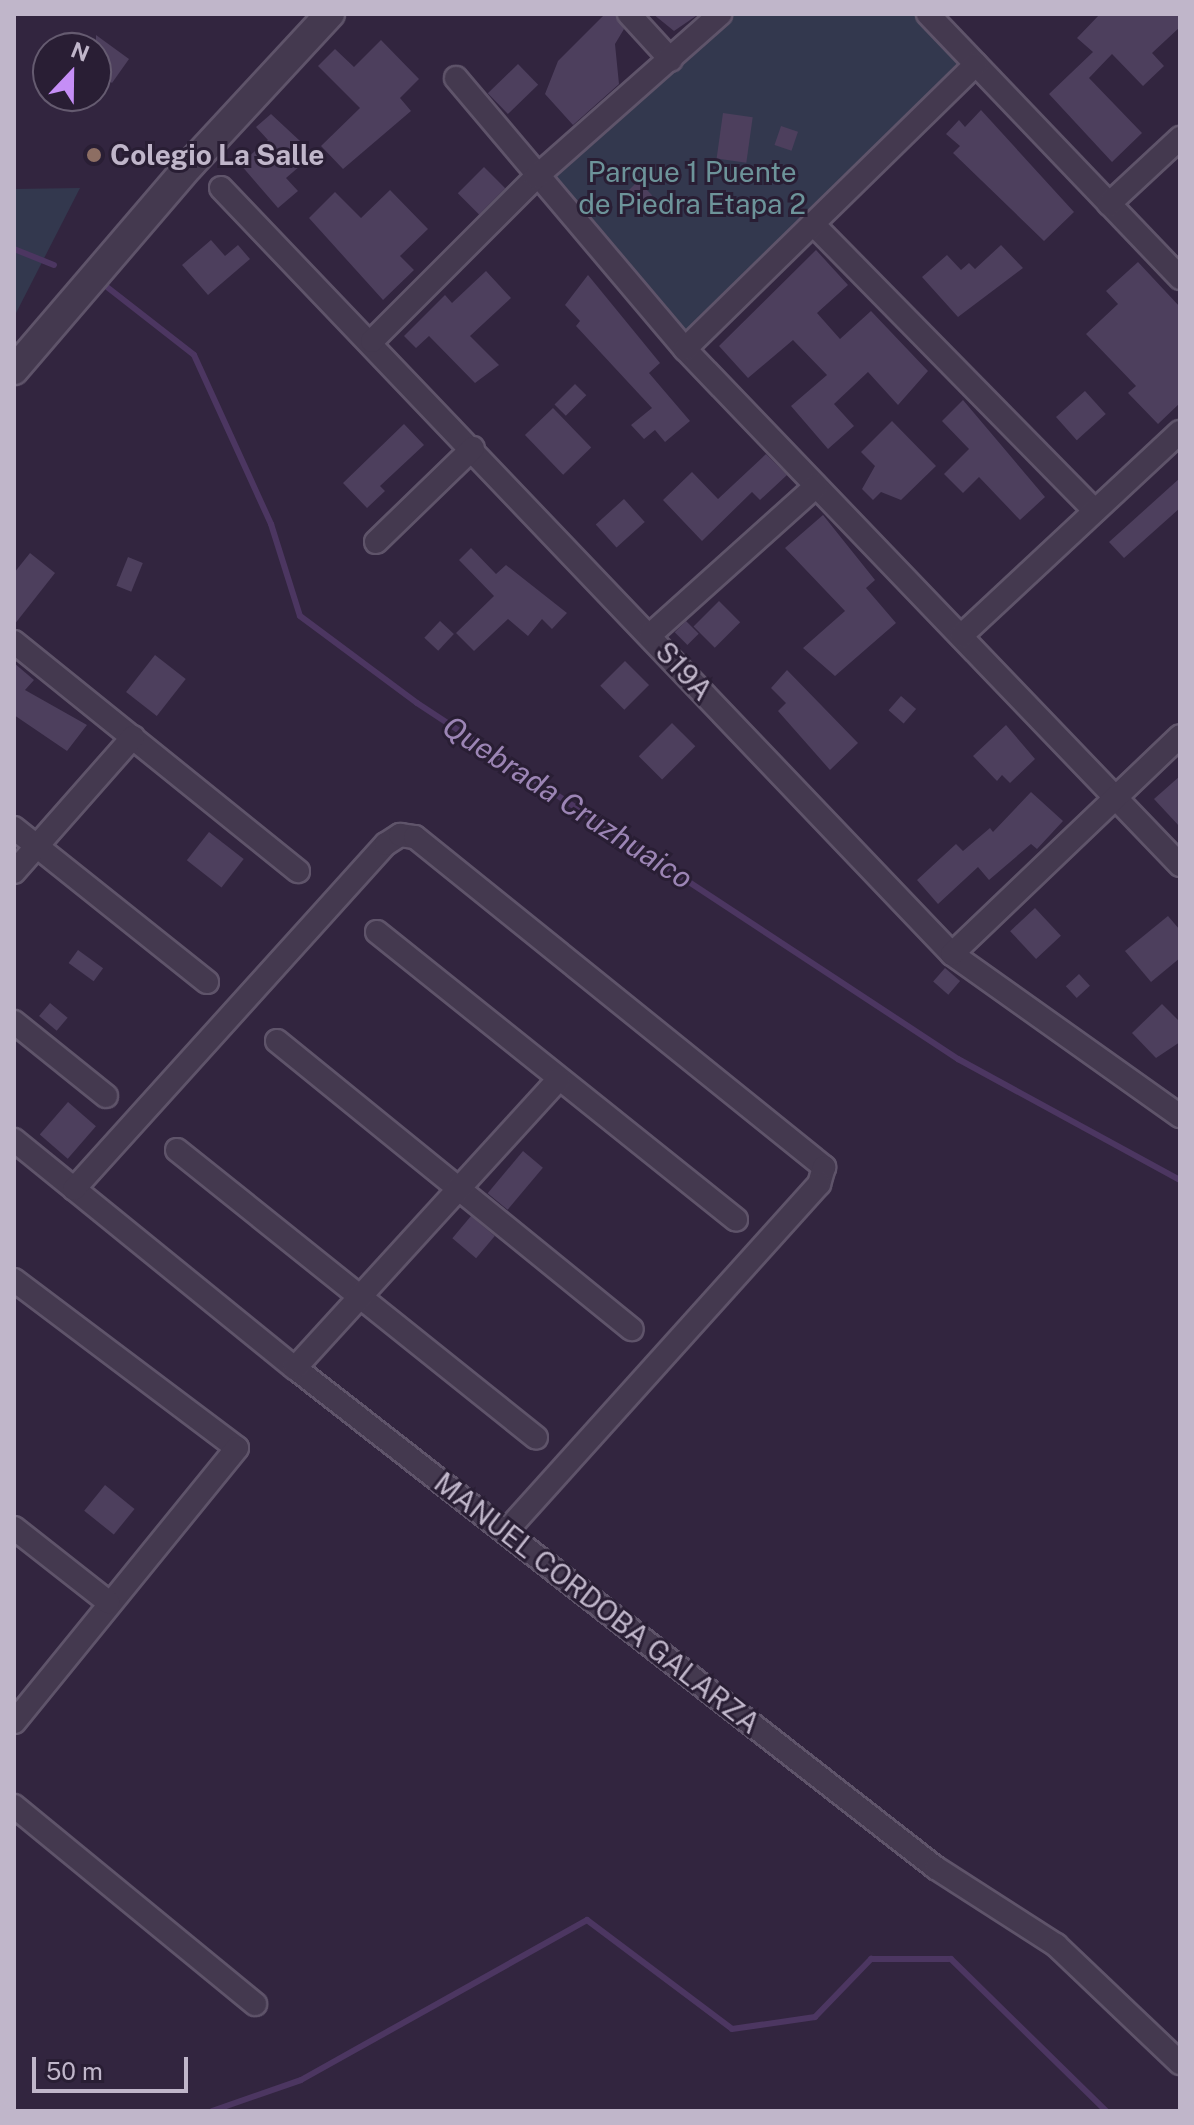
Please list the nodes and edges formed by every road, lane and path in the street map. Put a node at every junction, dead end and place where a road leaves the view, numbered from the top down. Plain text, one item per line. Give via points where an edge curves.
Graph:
1 (330, 14) edge
2 (629, 14) edge
3 (720, 14) edge
4 (928, 14) edge
5 (671, 60) junction
6 (976, 64) junction
7 (456, 78) dead end
8 (1180, 138) edge
9 (536, 177) junction
10 (221, 188) dead end
11 (1109, 204) junction
12 (813, 224) junction
13 (1180, 278) edge
14 (372, 341) junction
15 (685, 349) junction
16 (14, 370) edge
17 (1180, 432) edge
18 (473, 448) junction
19 (816, 486) junction
20 (1095, 511) junction
21 (376, 542) dead end
22 (650, 635) junction
23 (961, 636) junction
24 (14, 642) edge
25 (1180, 736) edge
26 (133, 737) junction
27 (1115, 798) junction
28 (14, 828) edge
29 (36, 846) junction
30 (1180, 865) edge
31 (298, 871) dead end
32 (14, 872) edge
33 (377, 932) dead end
34 (952, 954) junction
35 (207, 982) dead end
36 (14, 1022) edge
37 (277, 1041) dead end
38 (559, 1079) junction
39 (106, 1096) dead end
40 (1180, 1116) edge
41 (14, 1140) edge
42 (177, 1150) dead end
43 (459, 1188) junction
44 (74, 1189) junction
45 (736, 1220) dead end
46 (14, 1280) edge
47 (360, 1297) junction
48 (632, 1329) dead end
49 (295, 1368) junction
50 (536, 1438) dead end
51 (14, 1528) edge
52 (507, 1531) junction
53 (108, 1602) junction
54 (14, 1722) edge
55 (14, 1806) edge
56 (255, 2004) dead end
57 (1180, 2063) edge

1 - 16 street via 190,165
2 - 5 street
3 - 5 street
4 - 6 street
5 - 9 street
6 - 11 street
6 - 12 street
7 - 9 street
8 - 11 street
9 - 14 street
9 - 15 street
10 - 14 street, S19A
11 - 13 street
12 - 15 street
12 - 20 street
14 - 18 street, S19A
15 - 19 street
17 - 20 street
18 - 21 street
18 - 22 street, S19A
19 - 22 street
19 - 23 street
20 - 23 street
22 - 34 street, S19A
23 - 27 street
24 - 26 street
25 - 27 street
26 - 29 street
26 - 31 street
27 - 30 street
27 - 34 street
28 - 29 street
29 - 32 street
29 - 35 street
33 - 38 street
34 - 40 street, S19A
36 - 39 street
37 - 43 street
38 - 43 street
38 - 45 street
41 - 44 street, MANUEL CORDOBA GALARZA
42 - 47 street
43 - 47 street
43 - 48 street
44 - 49 street, MANUEL CORDOBA GALARZA
44 - 52 street via 386,844 407,835 427,847 824,1167 819,1184
46 - 53 street via 237,1448
47 - 49 street
47 - 50 street
49 - 52 street, MANUEL CORDOBA GALARZA
51 - 53 street
52 - 57 street, MANUEL CORDOBA GALARZA via 936,1868 1056,1945
53 - 54 street
55 - 56 street

